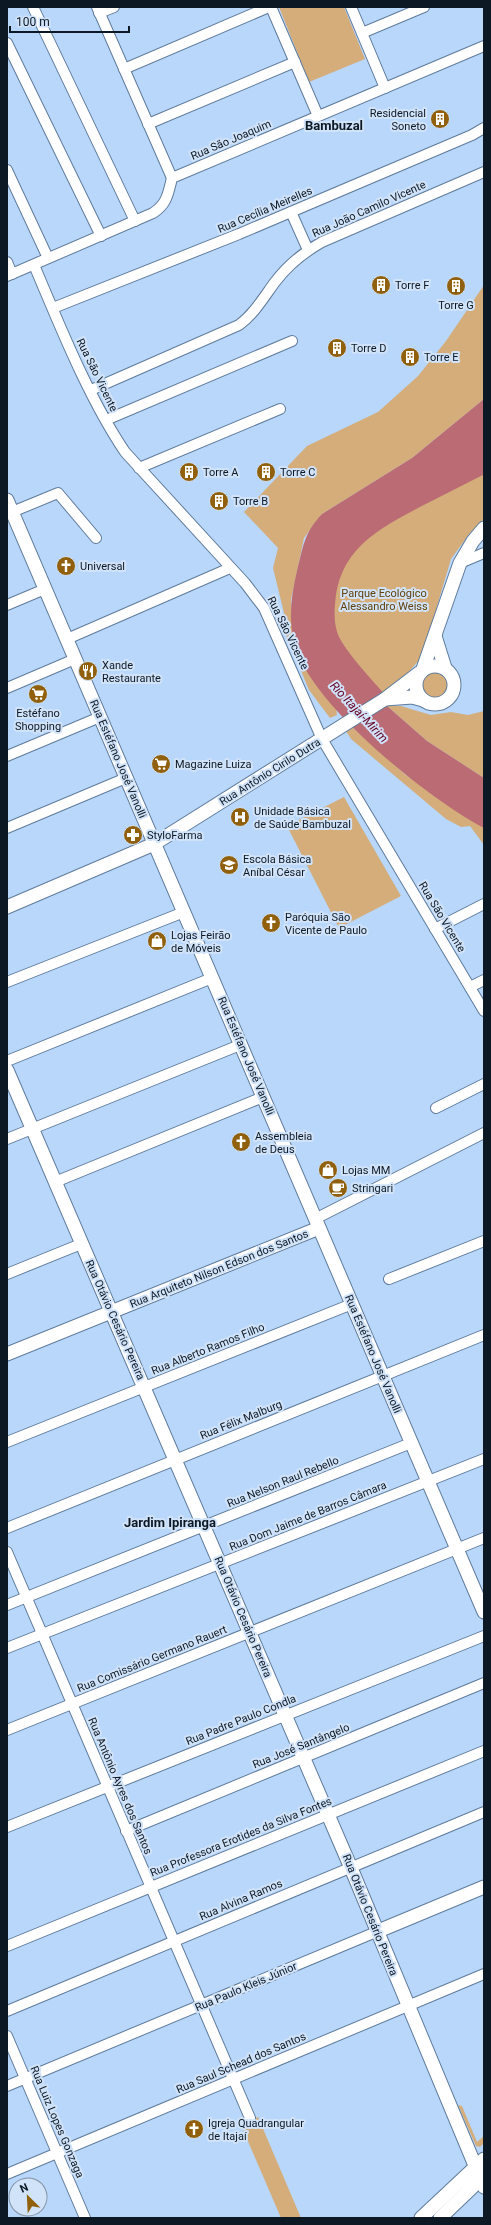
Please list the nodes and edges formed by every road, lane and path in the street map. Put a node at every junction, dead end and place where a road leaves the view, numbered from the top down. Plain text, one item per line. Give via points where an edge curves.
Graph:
1 (33, 7) edge
2 (114, 7) edge
3 (270, 7) edge
4 (351, 7) edge
5 (424, 7) edge
6 (98, 10) edge
7 (362, 33) junction
8 (7, 43) edge
9 (484, 46) edge
10 (295, 62) junction
11 (124, 69) junction
12 (385, 88) junction
13 (318, 116) junction
14 (148, 124) junction
15 (484, 128) edge
16 (7, 170) edge
17 (484, 172) edge
18 (172, 178) junction
19 (291, 212) junction
20 (135, 221) junction
21 (101, 236) junction
22 (308, 250) junction
23 (48, 258) junction
24 (7, 262) edge
25 (34, 264) junction
26 (10, 275) edge
27 (53, 308) junction
28 (292, 341) dead end
29 (91, 390) junction
30 (280, 409) dead end
31 (106, 420) junction
32 (139, 468) junction
33 (9, 509) edge
34 (484, 528) edge
35 (96, 538) dead end
36 (484, 553) edge
37 (460, 563) junction
38 (230, 568) junction
39 (45, 589) junction
40 (7, 605) edge
41 (435, 636) junction
42 (67, 640) junction
43 (75, 659) junction
44 (445, 668) junction
45 (421, 671) junction
46 (7, 688) edge
47 (384, 700) junction
48 (423, 700) junction
49 (100, 717) junction
50 (322, 739) junction
51 (7, 756) edge
52 (126, 778) junction
53 (7, 828) edge
54 (154, 844) junction
55 (484, 904) edge
56 (7, 907) edge
57 (184, 912) junction
58 (435, 929) junction
59 (212, 978) junction
60 (484, 980) edge
61 (7, 982) edge
62 (470, 987) junction
63 (484, 1011) edge
64 (240, 1045) junction
65 (7, 1061) edge
66 (7, 1070) edge
67 (484, 1084) edge
68 (263, 1097) junction
69 (436, 1108) dead end
70 (33, 1129) junction
71 (484, 1133) edge
72 (7, 1139) edge
73 (55, 1182) junction
74 (317, 1224) junction
75 (484, 1241) edge
76 (81, 1244) junction
77 (7, 1274) edge
78 (389, 1279) dead end
79 (352, 1304) junction
80 (112, 1312) junction
81 (484, 1335) edge
82 (7, 1354) edge
83 (382, 1376) junction
84 (144, 1387) junction
85 (7, 1442) edge
86 (411, 1443) junction
87 (484, 1458) edge
88 (175, 1460) junction
89 (428, 1481) junction
90 (204, 1526) junction
91 (7, 1528) edge
92 (484, 1538) edge
93 (457, 1549) junction
94 (7, 1552) edge
95 (220, 1563) junction
96 (26, 1598) junction
97 (7, 1605) edge
98 (484, 1612) edge
99 (250, 1633) junction
100 (42, 1634) junction
101 (484, 1636) edge
102 (7, 1648) edge
103 (484, 1683) edge
104 (72, 1704) junction
105 (285, 1716) junction
106 (7, 1730) edge
107 (484, 1751) edge
108 (303, 1758) junction
109 (108, 1787) junction
110 (484, 1812) edge
111 (328, 1815) junction
112 (7, 1827) edge
113 (126, 1831) junction
114 (351, 1868) junction
115 (151, 1887) junction
116 (484, 1887) edge
117 (376, 1932) junction
118 (174, 1941) junction
119 (7, 1946) edge
120 (484, 1974) edge
121 (201, 2005) junction
122 (408, 2006) junction
123 (7, 2011) edge
124 (7, 2036) edge
125 (25, 2079) junction
126 (233, 2079) junction
127 (7, 2086) edge
128 (250, 2118) dead end
129 (57, 2153) junction
130 (7, 2174) edge
131 (482, 2174) edge
132 (84, 2218) edge
133 (421, 2218) edge
134 (440, 2218) edge

1 - 20 street
2 - 6 street
3 - 10 street
3 - 11 street
4 - 7 street
5 - 7 street
6 - 11 street
7 - 12 street
8 - 21 street
9 - 12 street, Rua São Joaquim
10 - 13 street
10 - 14 street
11 - 14 street
12 - 13 street, Rua São Joaquim
13 - 18 street, Rua São Joaquim
14 - 18 street
15 - 19 street, Rua Cecília Meirelles
16 - 23 street
17 - 22 street, Rua João Camilo Vicente
18 - 20 street via 167,199 162,207
19 - 22 street
19 - 27 street, Rua Cecília Meirelles
20 - 21 street
21 - 23 street
22 - 29 street, Rua João Camilo Vicente via 285,270 248,318 239,324
23 - 25 street
24 - 26 street
25 - 26 street
25 - 27 street, Rua São Vicente
27 - 29 street, Rua São Vicente
28 - 31 street
29 - 31 street, Rua São Vicente
30 - 32 street
31 - 32 street, Rua São Vicente via 122,447
32 - 38 street, Rua São Vicente
33 - 35 street via 58,493
33 - 39 main road, Rua Estéfano José Vanolli
34 - 37 main road
36 - 37 street
37 - 41 main road
38 - 42 street
38 - 50 street, Rua São Vicente via 264,608
39 - 40 street
39 - 42 main road, Rua Estéfano José Vanolli
41 - 44 main road
41 - 45 main road
42 - 43 main road, Rua Estéfano José Vanolli
43 - 46 street
43 - 49 main road, Rua Estéfano José Vanolli
44 - 45 main road via 434,665
44 - 48 main road via 450,672 454,683 452,694 448,699 436,704
45 - 47 main road, Rua Antônio Cirilo Dutra
45 - 48 main road via 416,679 416,690
47 - 48 main road, Rua Antônio Cirilo Dutra via 412,697
47 - 50 main road, Rua Antônio Cirilo Dutra
49 - 51 street
49 - 52 main road, Rua Estéfano José Vanolli
50 - 54 main road, Rua Antônio Cirilo Dutra
50 - 58 street, Rua São Vicente
52 - 53 street
52 - 54 main road, Rua Estéfano José Vanolli
54 - 56 main road, Rua Antônio Cirilo Dutra
54 - 57 main road, Rua Estéfano José Vanolli
55 - 58 street
57 - 59 main road, Rua Estéfano José Vanolli
57 - 61 street
58 - 62 street, Rua São Vicente
59 - 64 main road, Rua Estéfano José Vanolli
59 - 65 street
60 - 62 street
62 - 63 street, Rua São Vicente
64 - 68 main road, Rua Estéfano José Vanolli
64 - 70 street
66 - 70 main road, Rua Otávio Cesário Pereira
67 - 69 street
68 - 73 street
68 - 74 main road, Rua Estéfano José Vanolli
70 - 72 street
70 - 73 main road, Rua Otávio Cesário Pereira
71 - 74 street
73 - 76 main road, Rua Otávio Cesário Pereira
74 - 79 main road, Rua Estéfano José Vanolli
74 - 80 main road, Rua Arquiteto Nilson Edson dos Santos
75 - 78 street
76 - 77 street
76 - 80 main road, Rua Otávio Cesário Pereira
79 - 83 main road, Rua Estéfano José Vanolli
79 - 84 street, Rua Alberto Ramos Filho
80 - 82 main road, Rua Arquiteto Nilson Edson dos Santos
80 - 84 main road, Rua Otávio Cesário Pereira
81 - 83 street, Rua Félix Malburg
83 - 86 main road, Rua Estéfano José Vanolli
83 - 88 street, Rua Félix Malburg
84 - 85 street, Rua Alberto Ramos Filho
84 - 88 main road, Rua Otávio Cesário Pereira
86 - 89 main road, Rua Estéfano José Vanolli
86 - 90 street, Rua Nelson Raul Rebello
87 - 89 street, Rua Dom Jaime de Barros Câmara
88 - 90 main road, Rua Otávio Cesário Pereira
88 - 91 street, Rua Félix Malburg
89 - 93 main road, Rua Estéfano José Vanolli
89 - 95 street, Rua Dom Jaime de Barros Câmara
90 - 95 main road, Rua Otávio Cesário Pereira
90 - 96 street, Rua Nelson Raul Rebello
92 - 93 street, Rua Comissário Germano Rauert
93 - 98 main road, Rua Estéfano José Vanolli
93 - 99 street, Rua Comissário Germano Rauert
94 - 96 street, Rua Antônio Ayres dos Santos
95 - 99 main road, Rua Otávio Cesário Pereira
95 - 100 street, Rua Dom Jaime de Barros Câmara
96 - 97 street, Rua Nelson Raul Rebello
96 - 100 street, Rua Antônio Ayres dos Santos
99 - 104 street, Rua Comissário Germano Rauert
99 - 105 main road, Rua Otávio Cesário Pereira
100 - 102 street, Rua Dom Jaime de Barros Câmara
100 - 104 street, Rua Antônio Ayres dos Santos
101 - 105 street, Rua Padre Paulo Condla
103 - 108 street, Rua José Santângelo
104 - 106 street, Rua Comissário Germano Rauert
104 - 109 street, Rua Antônio Ayres dos Santos
105 - 108 main road, Rua Otávio Cesário Pereira
105 - 109 street, Rua Padre Paulo Condla
107 - 111 street, Rua Professora Erotides da Silva Fontes
108 - 111 main road, Rua Otávio Cesário Pereira
108 - 113 street, Rua José Santângelo
109 - 112 street, Rua Padre Paulo Condla
109 - 113 street, Rua Antônio Ayres dos Santos
110 - 114 street, Rua Alvina Ramos
111 - 114 main road, Rua Otávio Cesário Pereira
111 - 115 street, Rua Professora Erotides da Silva Fontes
113 - 115 street, Rua Antônio Ayres dos Santos
114 - 117 main road, Rua Otávio Cesário Pereira
114 - 118 street, Rua Alvina Ramos
115 - 118 street, Rua Antônio Ayres dos Santos
115 - 119 street, Rua Professora Erotides da Silva Fontes
116 - 117 main road, Rua Paulo Kleis Júnior
117 - 121 street, Rua Paulo Kleis Júnior
117 - 122 main road, Rua Otávio Cesário Pereira
118 - 121 street, Rua Antônio Ayres dos Santos
118 - 123 street, Rua Alvina Ramos
120 - 122 street, Rua Saul Schead dos Santos
121 - 125 street, Rua Paulo Kleis Júnior
121 - 126 street, Rua Antônio Ayres dos Santos
122 - 126 street, Rua Saul Schead dos Santos
122 - 131 main road, Rua Otávio Cesário Pereira
124 - 125 street, Rua Luiz Lopes Gonzaga
125 - 127 street, Rua Paulo Kleis Júnior
125 - 129 street, Rua Luiz Lopes Gonzaga
126 - 128 street, Rua Antônio Ayres dos Santos
126 - 129 street, Rua Saul Schead dos Santos
129 - 130 street, Rua Saul Schead dos Santos
129 - 132 street, Rua Luiz Lopes Gonzaga
131 - 133 main road
131 - 134 main road

